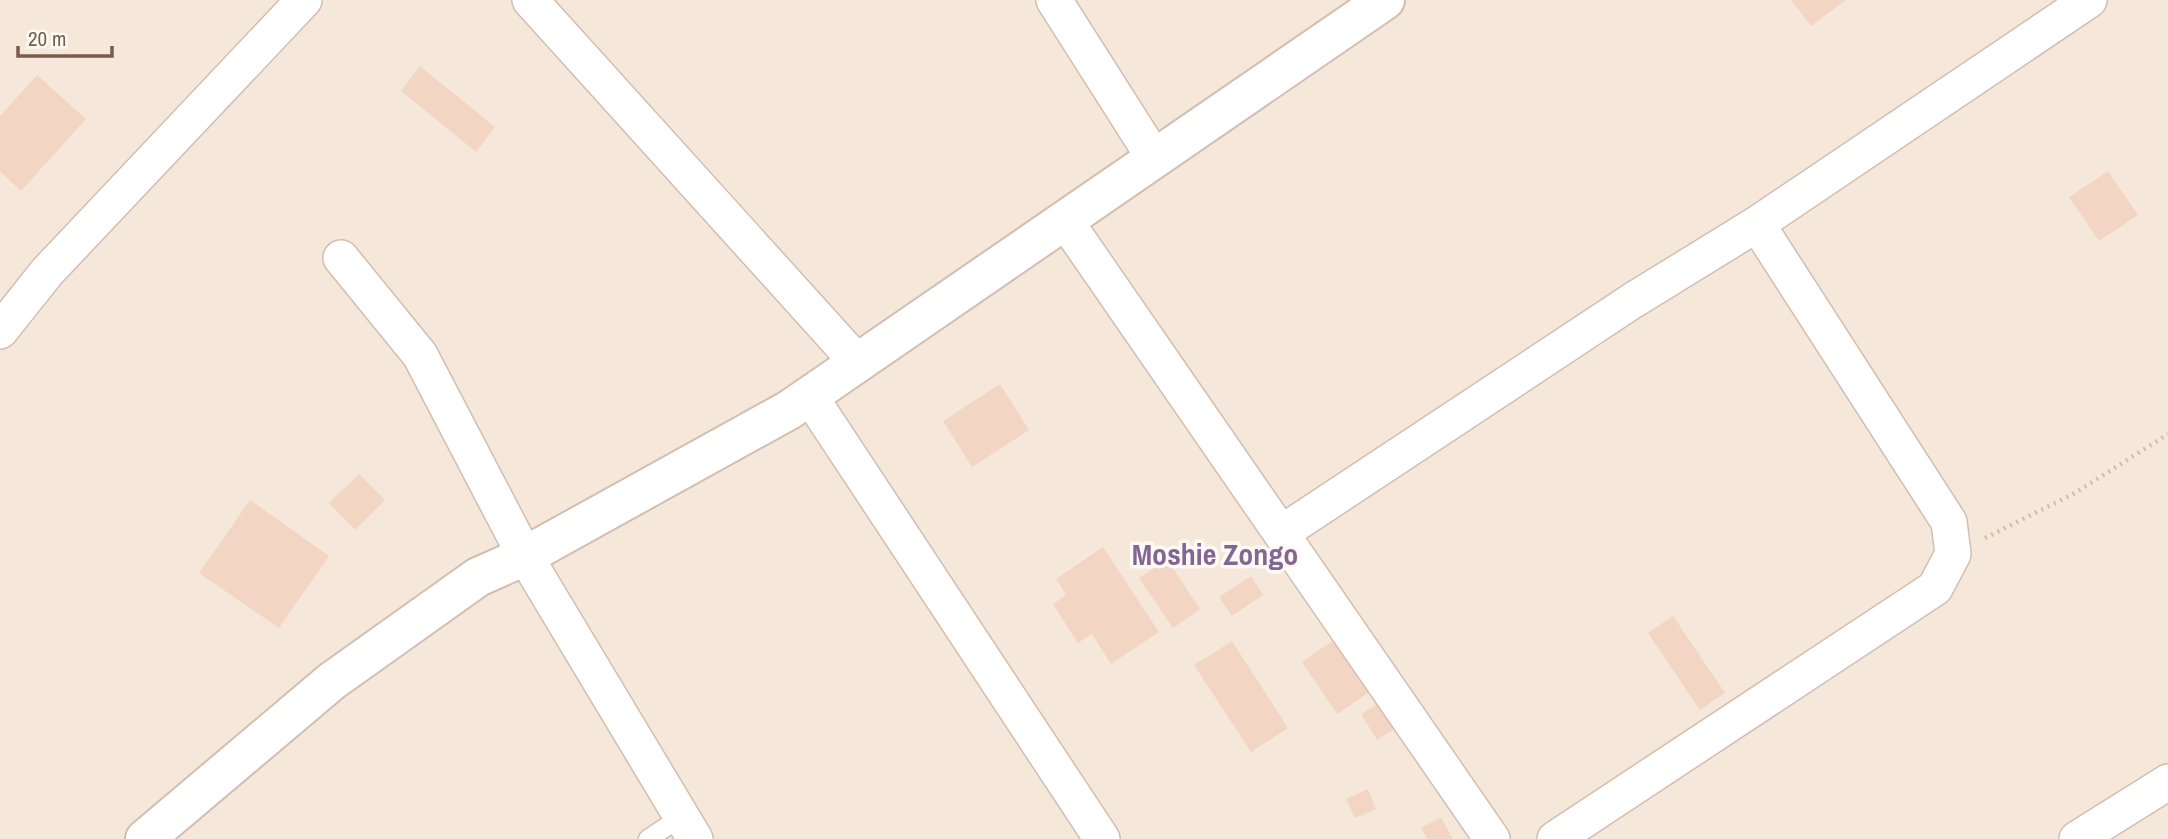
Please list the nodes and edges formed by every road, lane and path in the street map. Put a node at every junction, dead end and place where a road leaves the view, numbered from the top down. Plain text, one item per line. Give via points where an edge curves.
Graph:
1 (304, 0) edge
2 (530, 0) edge
3 (1054, 0) edge
4 (1385, 0) edge
5 (2080, 2) edge
6 (1155, 159) junction
7 (1065, 219) junction
8 (1757, 224) junction
9 (341, 258) dead end
10 (0, 331) edge
11 (858, 363) junction
12 (808, 395) junction
13 (2168, 434) edge
14 (1283, 532) junction
15 (1953, 554) junction
16 (524, 556) junction
17 (2168, 782) edge
18 (688, 828) edge
19 (145, 839) edge
20 (648, 839) edge
21 (1102, 839) edge
22 (1492, 839) edge
23 (1555, 839) edge
24 (2077, 839) edge

1 - 10 street via 47,272
2 - 11 street
3 - 6 street
4 - 6 street
5 - 8 street
6 - 7 street
7 - 11 street
7 - 14 street
8 - 14 street via 1632,301
8 - 15 street via 1949,522
9 - 16 street via 420,355
11 - 12 street
12 - 16 street via 789,410
12 - 21 street
13 - 15 path via 2075,493
14 - 22 street
15 - 23 street via 1935,588
16 - 18 street
16 - 19 street via 478,577 332,681
17 - 24 street
18 - 20 lane

